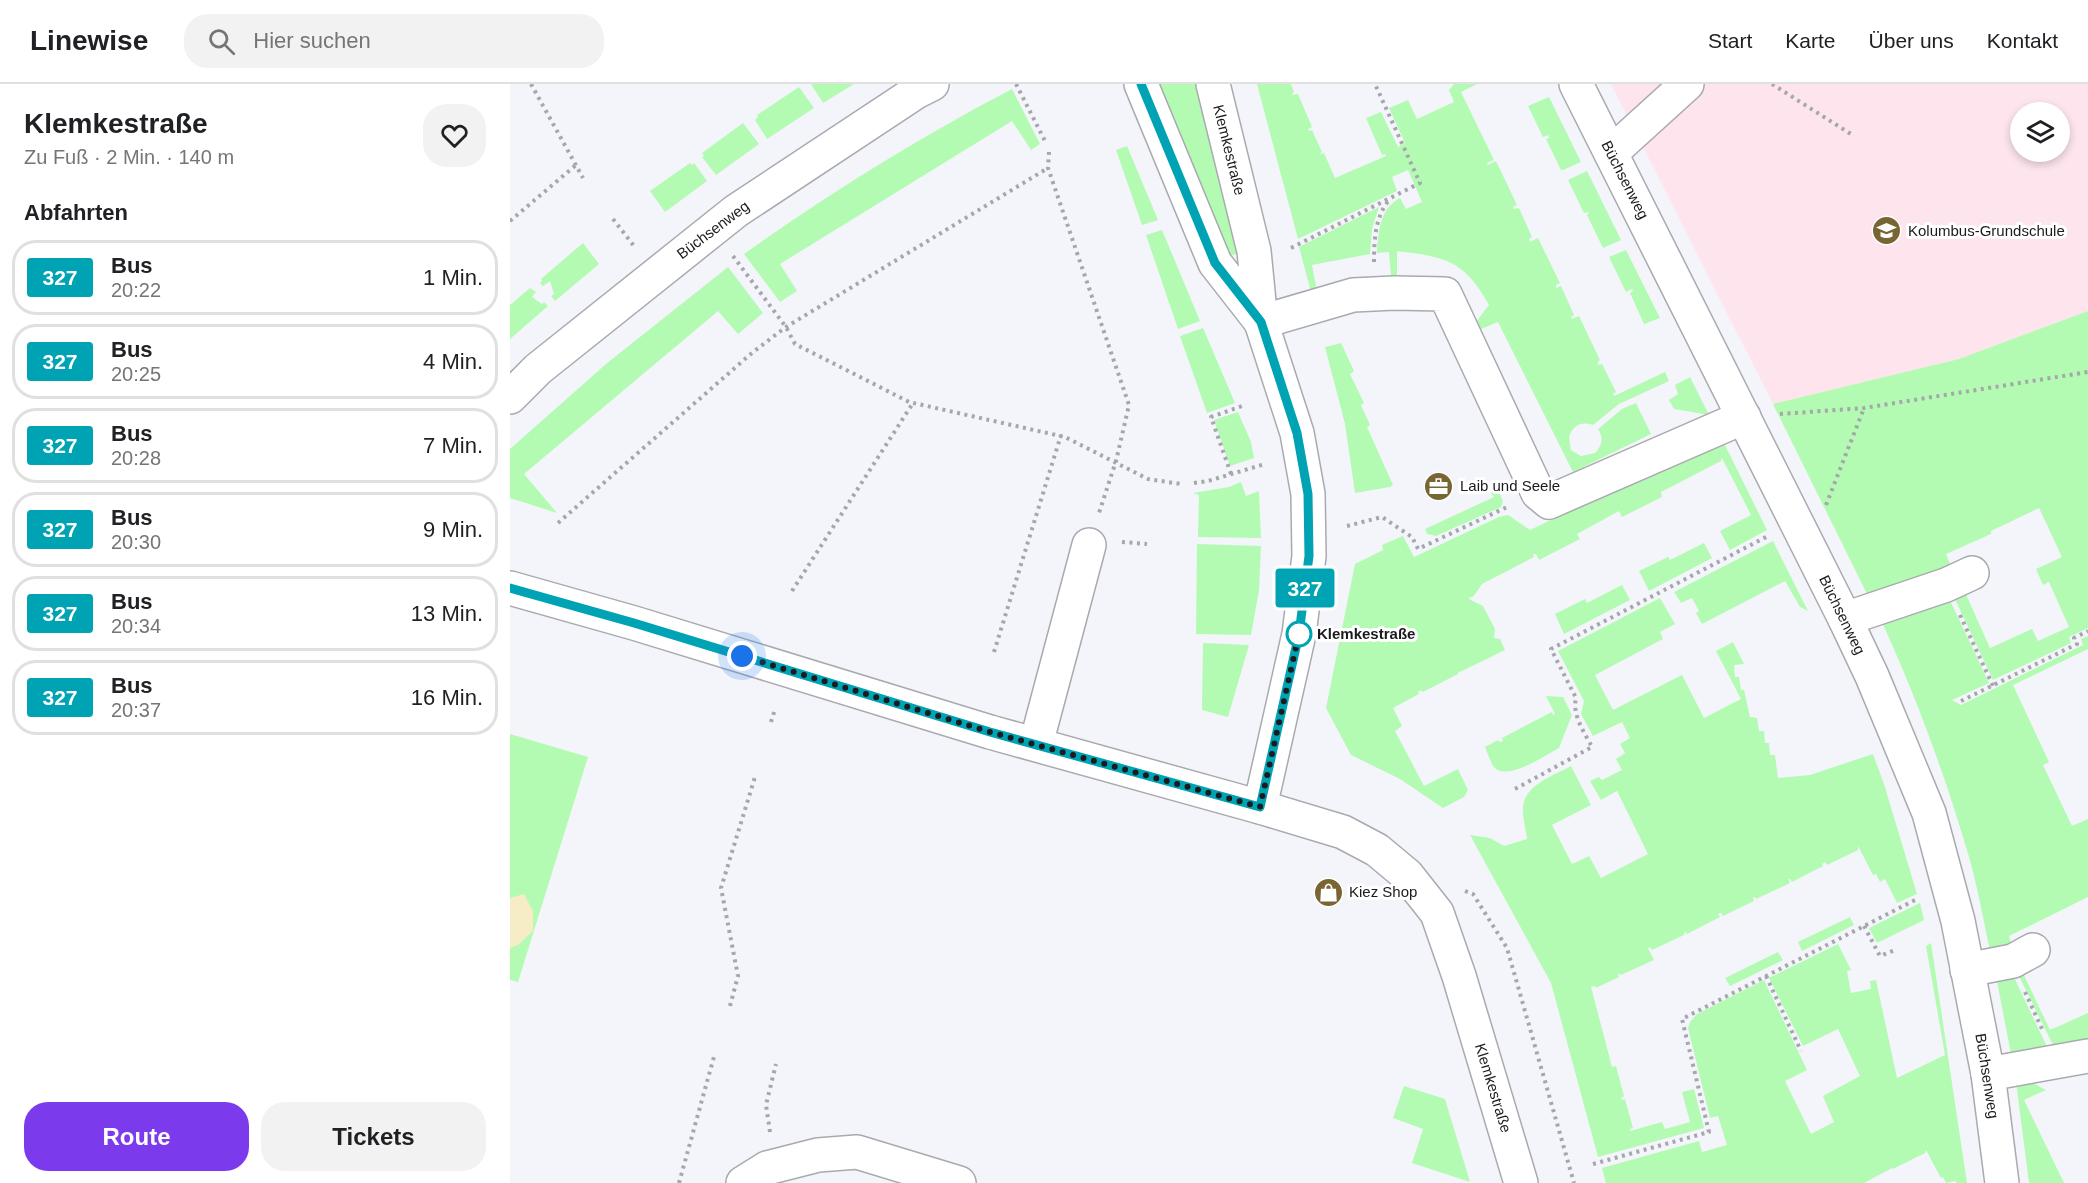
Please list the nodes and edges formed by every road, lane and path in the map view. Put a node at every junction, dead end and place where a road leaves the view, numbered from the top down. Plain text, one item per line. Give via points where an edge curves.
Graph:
1 (531, 84) edge
2 (932, 84) edge
3 (1016, 84) edge
4 (1142, 84) edge
5 (1213, 84) edge
6 (1375, 84) edge
7 (1576, 84) edge
8 (1687, 84) edge
9 (1773, 84) edge
10 (1854, 136) dead end
11 (1045, 141) dead end
12 (1049, 152) dead end
13 (1611, 153) junction
14 (576, 165) junction
15 (1048, 168) junction
16 (583, 178) dead end
17 (1391, 198) junction
18 (613, 219) dead end
19 (510, 221) edge
20 (634, 246) dead end
21 (1291, 248) dead end
22 (733, 256) dead end
23 (1374, 294) junction
24 (1261, 322) junction
25 (786, 327) junction
26 (2088, 373) edge
27 (510, 397) edge
28 (913, 403) junction
29 (1245, 405) dead end
30 (1864, 408) junction
31 (1758, 416) junction
32 (1061, 435) junction
33 (1116, 461) junction
34 (1265, 464) dead end
35 (1231, 474) junction
36 (1194, 483) dead end
37 (1180, 484) dead end
38 (1538, 493) junction
39 (1822, 515) dead end
40 (558, 523) dead end
41 (1347, 526) dead end
42 (1776, 531) dead end
43 (1089, 545) joint
44 (1959, 579) joint
45 (510, 588) edge
46 (792, 591) dead end
47 (1845, 619) junction
48 (2088, 632) edge
49 (994, 652) dead end
50 (1993, 686) junction
51 (1961, 701) dead end
52 (775, 709) dead end
53 (771, 723) dead end
54 (1036, 744) junction
55 (754, 777) dead end
56 (1515, 789) dead end
57 (1260, 807) junction
58 (1462, 891) dead end
59 (1924, 895) dead end
60 (1864, 926) junction
61 (1895, 950) dead end
62 (2022, 956) joint
63 (1967, 970) junction
64 (1766, 976) junction
65 (730, 1006) dead end
66 (1801, 1051) dead end
67 (715, 1053) dead end
68 (2073, 1059) edge
69 (776, 1064) dead end
70 (1988, 1074) junction
71 (771, 1136) dead end
72 (1593, 1164) dead end
73 (680, 1183) edge
74 (743, 1183) edge
75 (959, 1183) edge
76 (1521, 1183) edge
77 (1574, 1183) edge
78 (2002, 1183) edge

1 - 14 path
2 - 27 street, Büchsenweg via 736,212 538,369
3 - 11 path
4 - 24 street, Klemkestraße via 1215,263
5 - 24 street, Klemkestraße via 1254,251
6 - 17 path via 1420,183
7 - 13 street, Büchsenweg
8 - 13 street
9 - 10 path
12 - 15 path
13 - 31 street, Büchsenweg
14 - 16 path
14 - 19 path
15 - 25 path
15 - 33 path via 1129,405
17 - 21 path
17 - 23 path via 1378,219
18 - 20 path
22 - 25 path
23 - 24 street via 1353,295
23 - 38 street via 1444,294
24 - 57 street, Klemkestraße via 1297,433 1308,494 1309,556 1299,634
25 - 28 path via 795,344
25 - 40 path
26 - 30 path
28 - 32 path
28 - 46 path
29 - 35 path via 1210,417
30 - 31 path
30 - 39 path
31 - 38 street via 1549,502
31 - 47 street, Büchsenweg
32 - 33 path
32 - 49 path
33 - 37 path via 1148,479
33 - 43 path
34 - 35 path
35 - 36 path
38 - 41 path via 1418,549 1412,537 1382,517
42 - 56 path via 1551,649 1576,698 1578,719 1592,747
43 - 54 street
44 - 47 street
44 - 50 path
45 - 54 street
47 - 63 street, Büchsenweg via 1929,813
48 - 50 path via 2074,638 2077,644
50 - 51 path
52 - 53 path
54 - 57 street
55 - 65 path via 721,888 738,976
57 - 76 street, Klemkestraße via 1343,832 1377,850 1407,875 1437,913
58 - 77 path via 1473,894 1507,948
59 - 60 path
60 - 61 path via 1880,956
60 - 64 path
62 - 63 street
62 - 68 path
63 - 70 street, Büchsenweg
64 - 66 path
64 - 72 path via 1682,1019 1709,1132
67 - 73 path
68 - 70 street
69 - 71 path via 766,1105
70 - 78 street, Büchsenweg
74 - 75 street via 767,1168 818,1155 857,1152

